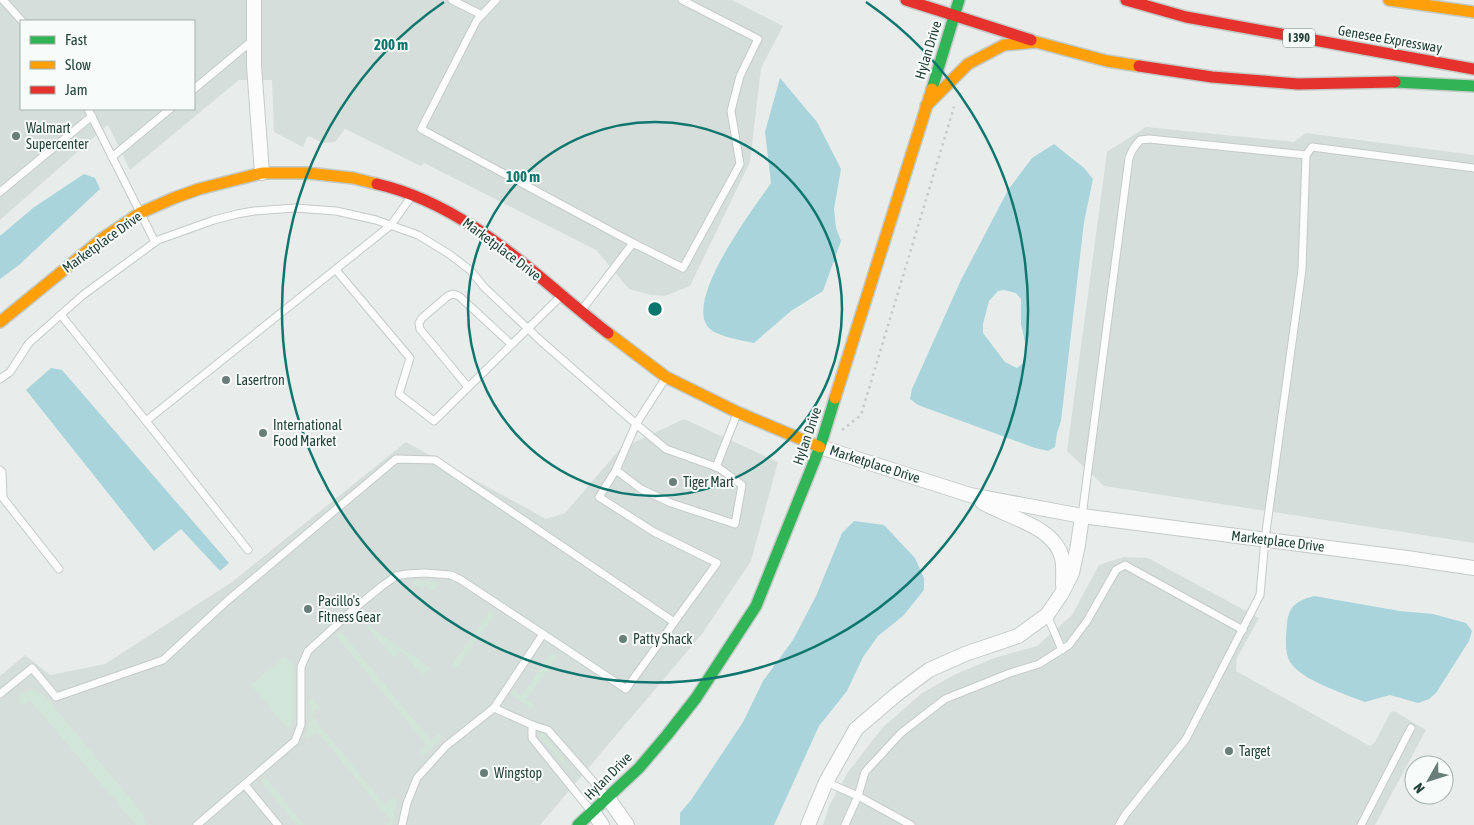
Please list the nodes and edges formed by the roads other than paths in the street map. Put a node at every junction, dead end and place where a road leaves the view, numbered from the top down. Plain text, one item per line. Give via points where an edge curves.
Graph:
1 (3, 0) edge
2 (254, 0) edge
3 (452, 0) edge
4 (496, 0) edge
5 (682, 0) edge
6 (906, 0) edge
7 (1126, 0) edge
8 (1390, 0) edge
9 (957, 7) edge
10 (1474, 12) edge
11 (482, 15) junction
12 (21, 20) edge
13 (254, 39) junction
14 (1036, 42) junction
15 (1474, 70) edge
16 (1474, 86) edge
17 (195, 88) edge
18 (926, 106) junction
19 (89, 110) edge
20 (169, 110) edge
21 (92, 116) junction
22 (112, 156) junction
23 (1306, 156) junction
24 (1474, 168) edge
25 (262, 173) junction
26 (0, 192) edge
27 (412, 196) junction
28 (140, 213) junction
29 (391, 225) junction
30 (155, 242) junction
31 (633, 243) junction
32 (336, 270) junction
33 (561, 296) junction
34 (580, 311) junction
35 (61, 315) junction
36 (0, 322) edge
37 (527, 328) junction
38 (511, 344) junction
39 (666, 377) junction
40 (0, 379) edge
41 (468, 387) junction
42 (737, 412) junction
43 (146, 421) junction
44 (636, 424) junction
45 (820, 447) junction
46 (716, 467) junction
47 (0, 470) edge
48 (616, 470) junction
49 (970, 495) junction
50 (1082, 516) junction
51 (1265, 539) junction
52 (248, 550) dead end
53 (1474, 568) edge
54 (59, 569) dead end
55 (1062, 593) junction
56 (1046, 615) junction
57 (674, 622) junction
58 (1243, 630) junction
59 (543, 634) junction
60 (1062, 650) junction
61 (0, 694) edge
62 (494, 708) junction
63 (532, 725) junction
64 (1411, 728) dead end
65 (826, 782) junction
66 (245, 784) junction
67 (858, 796) junction
68 (608, 798) junction
69 (593, 812) junction
70 (198, 825) edge
71 (278, 825) edge
72 (402, 825) edge
73 (578, 825) edge
74 (602, 825) edge
75 (627, 825) edge
76 (808, 825) edge
77 (845, 825) edge
78 (910, 825) edge
79 (1119, 825) edge
80 (1361, 825) edge

1 - 12 lane
2 - 13 street
3 - 11 lane
4 - 11 lane
5 - 31 lane via 758,39 740,76 731,111 740,164 682,268
6 - 9 main road
7 - 15 main road, Genesee Expressway / I 390 via 1186,18
8 - 10 main road
9 - 14 main road
9 - 18 main road, Hylan Drive
11 - 31 lane via 421,129
13 - 17 lane
13 - 25 street
14 - 16 main road via 1108,61 1212,78 1298,84 1391,82
14 - 18 main road via 1004,45 968,64
18 - 45 main road, Hylan Drive
19 - 21 lane
20 - 22 lane
21 - 22 lane
21 - 26 lane
22 - 28 lane
23 - 24 lane via 1312,147
23 - 50 lane via 1149,139 1140,140 1133,149 1129,158
23 - 51 lane via 1302,270
25 - 27 main road, Marketplace Drive via 308,173 353,178 396,188
25 - 28 main road, Marketplace Drive via 199,189
27 - 29 lane
27 - 33 main road, Marketplace Drive via 458,216 502,246
28 - 30 lane
28 - 36 main road, Marketplace Drive via 103,238
29 - 30 lane via 336,211 296,208 254,211 222,218
29 - 32 lane
29 - 37 lane via 418,235 460,261
30 - 35 lane via 93,286
31 - 34 lane
32 - 41 lane via 410,358 399,394 434,421
32 - 43 lane
33 - 34 main road, Marketplace Drive
33 - 37 lane
34 - 39 main road, Marketplace Drive
35 - 40 lane via 29,343 10,372
35 - 43 lane
37 - 38 lane
37 - 44 lane
38 - 41 lane
38 - 41 lane via 453,294 422,318 420,330
39 - 42 main road, Marketplace Drive
39 - 44 lane
42 - 45 main road, Marketplace Drive
42 - 46 lane
43 - 52 lane
44 - 46 lane via 666,449
44 - 48 lane
45 - 49 street, Marketplace Drive
45 - 68 main road, Hylan Drive via 756,606 690,706
46 - 48 lane via 742,485 735,524 671,503 641,489
47 - 54 lane via 4,498
48 - 57 lane via 599,497 654,532 717,563
49 - 50 street, Marketplace Drive
49 - 55 street, Marketplace Drive via 1043,531 1053,540 1062,556
50 - 51 street, Marketplace Drive
50 - 55 street via 1072,574
51 - 53 street, Marketplace Drive
51 - 58 lane via 1260,596
55 - 56 street
56 - 60 lane
56 - 65 street via 1018,636 929,670 897,694 856,730
57 - 59 lane via 626,689
57 - 61 lane via 435,460 396,459 227,601 163,660 56,697 32,668
58 - 60 lane via 1125,565 1116,570 1087,621
58 - 79 lane via 1186,739
59 - 62 lane
59 - 66 lane via 451,575 414,573 391,579 308,651 301,667 301,725 295,740
60 - 67 lane via 1039,664 945,699 901,733 869,767
62 - 63 lane
62 - 72 lane via 446,746 417,778
63 - 68 lane via 548,730
63 - 69 lane via 532,738
64 - 80 lane
65 - 67 lane
65 - 76 street
66 - 70 lane
66 - 71 lane
67 - 77 lane
67 - 78 lane
68 - 69 main road, Hylan Drive
68 - 75 street
69 - 73 main road, Hylan Drive
69 - 74 street

